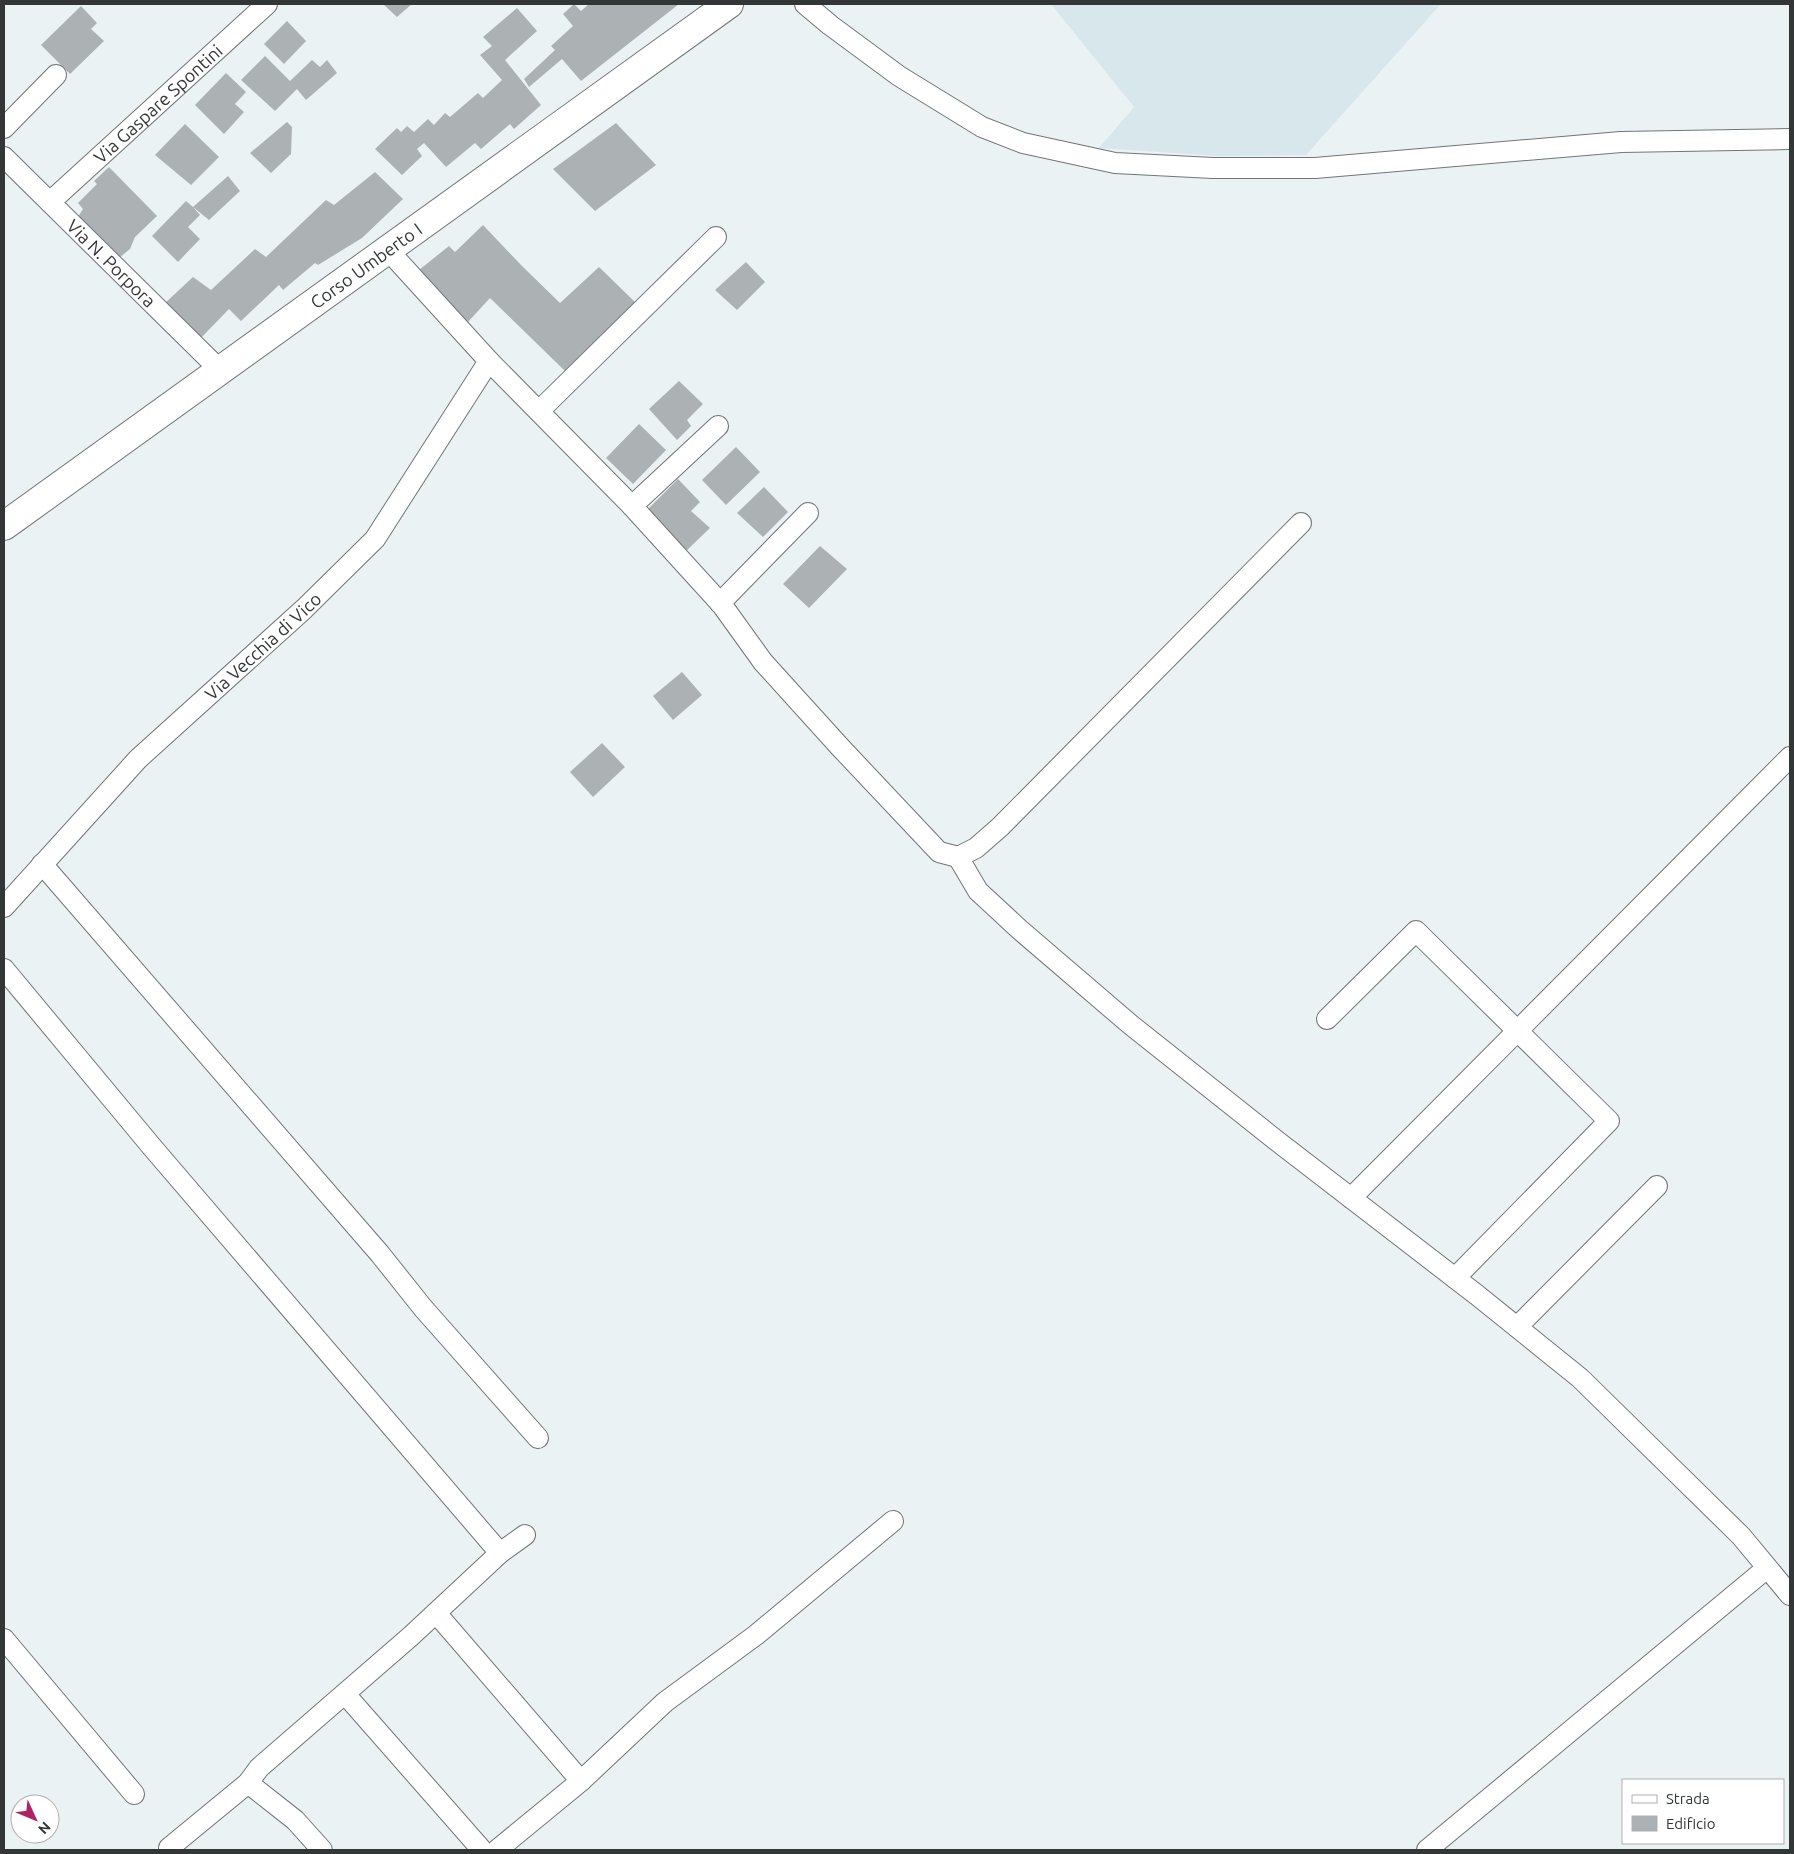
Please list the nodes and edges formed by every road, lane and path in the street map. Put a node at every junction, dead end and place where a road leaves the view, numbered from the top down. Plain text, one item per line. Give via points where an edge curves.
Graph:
1 (267, 4) edge
2 (729, 4) edge
3 (806, 4) edge
4 (56, 75) dead end
5 (4, 128) edge
6 (1790, 139) edge
7 (4, 156) edge
8 (50, 202) junction
9 (716, 237) dead end
10 (387, 249) junction
11 (489, 361) junction
12 (220, 370) junction
13 (539, 411) junction
14 (718, 426) dead end
15 (632, 506) junction
16 (808, 513) dead end
17 (1301, 523) dead end
18 (4, 526) edge
19 (720, 603) junction
20 (1790, 757) edge
21 (958, 857) junction
22 (42, 864) junction
23 (4, 907) edge
24 (4, 969) edge
25 (1327, 1019) dead end
26 (1518, 1031) junction
27 (1657, 1186) dead end
28 (1351, 1198) junction
29 (1455, 1278) junction
30 (1517, 1328) junction
31 (538, 1438) dead end
32 (893, 1522) dead end
33 (525, 1535) dead end
34 (500, 1553) junction
35 (1766, 1568) junction
36 (1790, 1595) edge
37 (436, 1613) junction
38 (4, 1639) edge
39 (345, 1694) junction
40 (582, 1781) junction
41 (248, 1783) junction
42 (134, 1794) dead end
43 (170, 1848) dead end
44 (322, 1850) edge
45 (482, 1850) edge
46 (497, 1850) edge
47 (1427, 1850) edge

1 - 8 street, Via Gaspare Spontini
2 - 10 main road, Corso Umberto I
3 - 6 street via 830,26 899,76 982,128 1023,143 1115,163 1213,168 1315,168 1621,142
4 - 5 street
7 - 8 street, Via N. Porpora
8 - 12 street, Via N. Porpora
9 - 13 street
10 - 11 street
10 - 12 main road, Corso Umberto I
11 - 13 street
11 - 22 street, Via Vecchia di Vico via 375,539 304,609 138,758
12 - 18 main road, Corso Umberto I
13 - 15 street
14 - 15 street
15 - 19 street
16 - 19 street
17 - 21 street via 1000,827 976,848
19 - 21 street via 763,662 840,747 940,852
20 - 26 street
21 - 28 street via 978,891 1019,929 1131,1025
22 - 23 street, Via Vecchia di Vico
22 - 31 street
24 - 34 street
25 - 26 street via 1416,931
26 - 28 street
26 - 29 street via 1609,1121
27 - 30 street
28 - 29 street
29 - 30 street
30 - 35 street via 1580,1378 1740,1536
32 - 40 street via 756,1635 665,1702
33 - 34 street
34 - 37 street
35 - 36 street
35 - 47 street
37 - 39 street
37 - 40 street
38 - 42 street
39 - 41 street via 259,1768
39 - 45 street
40 - 46 street
41 - 43 street
41 - 44 street via 295,1820

